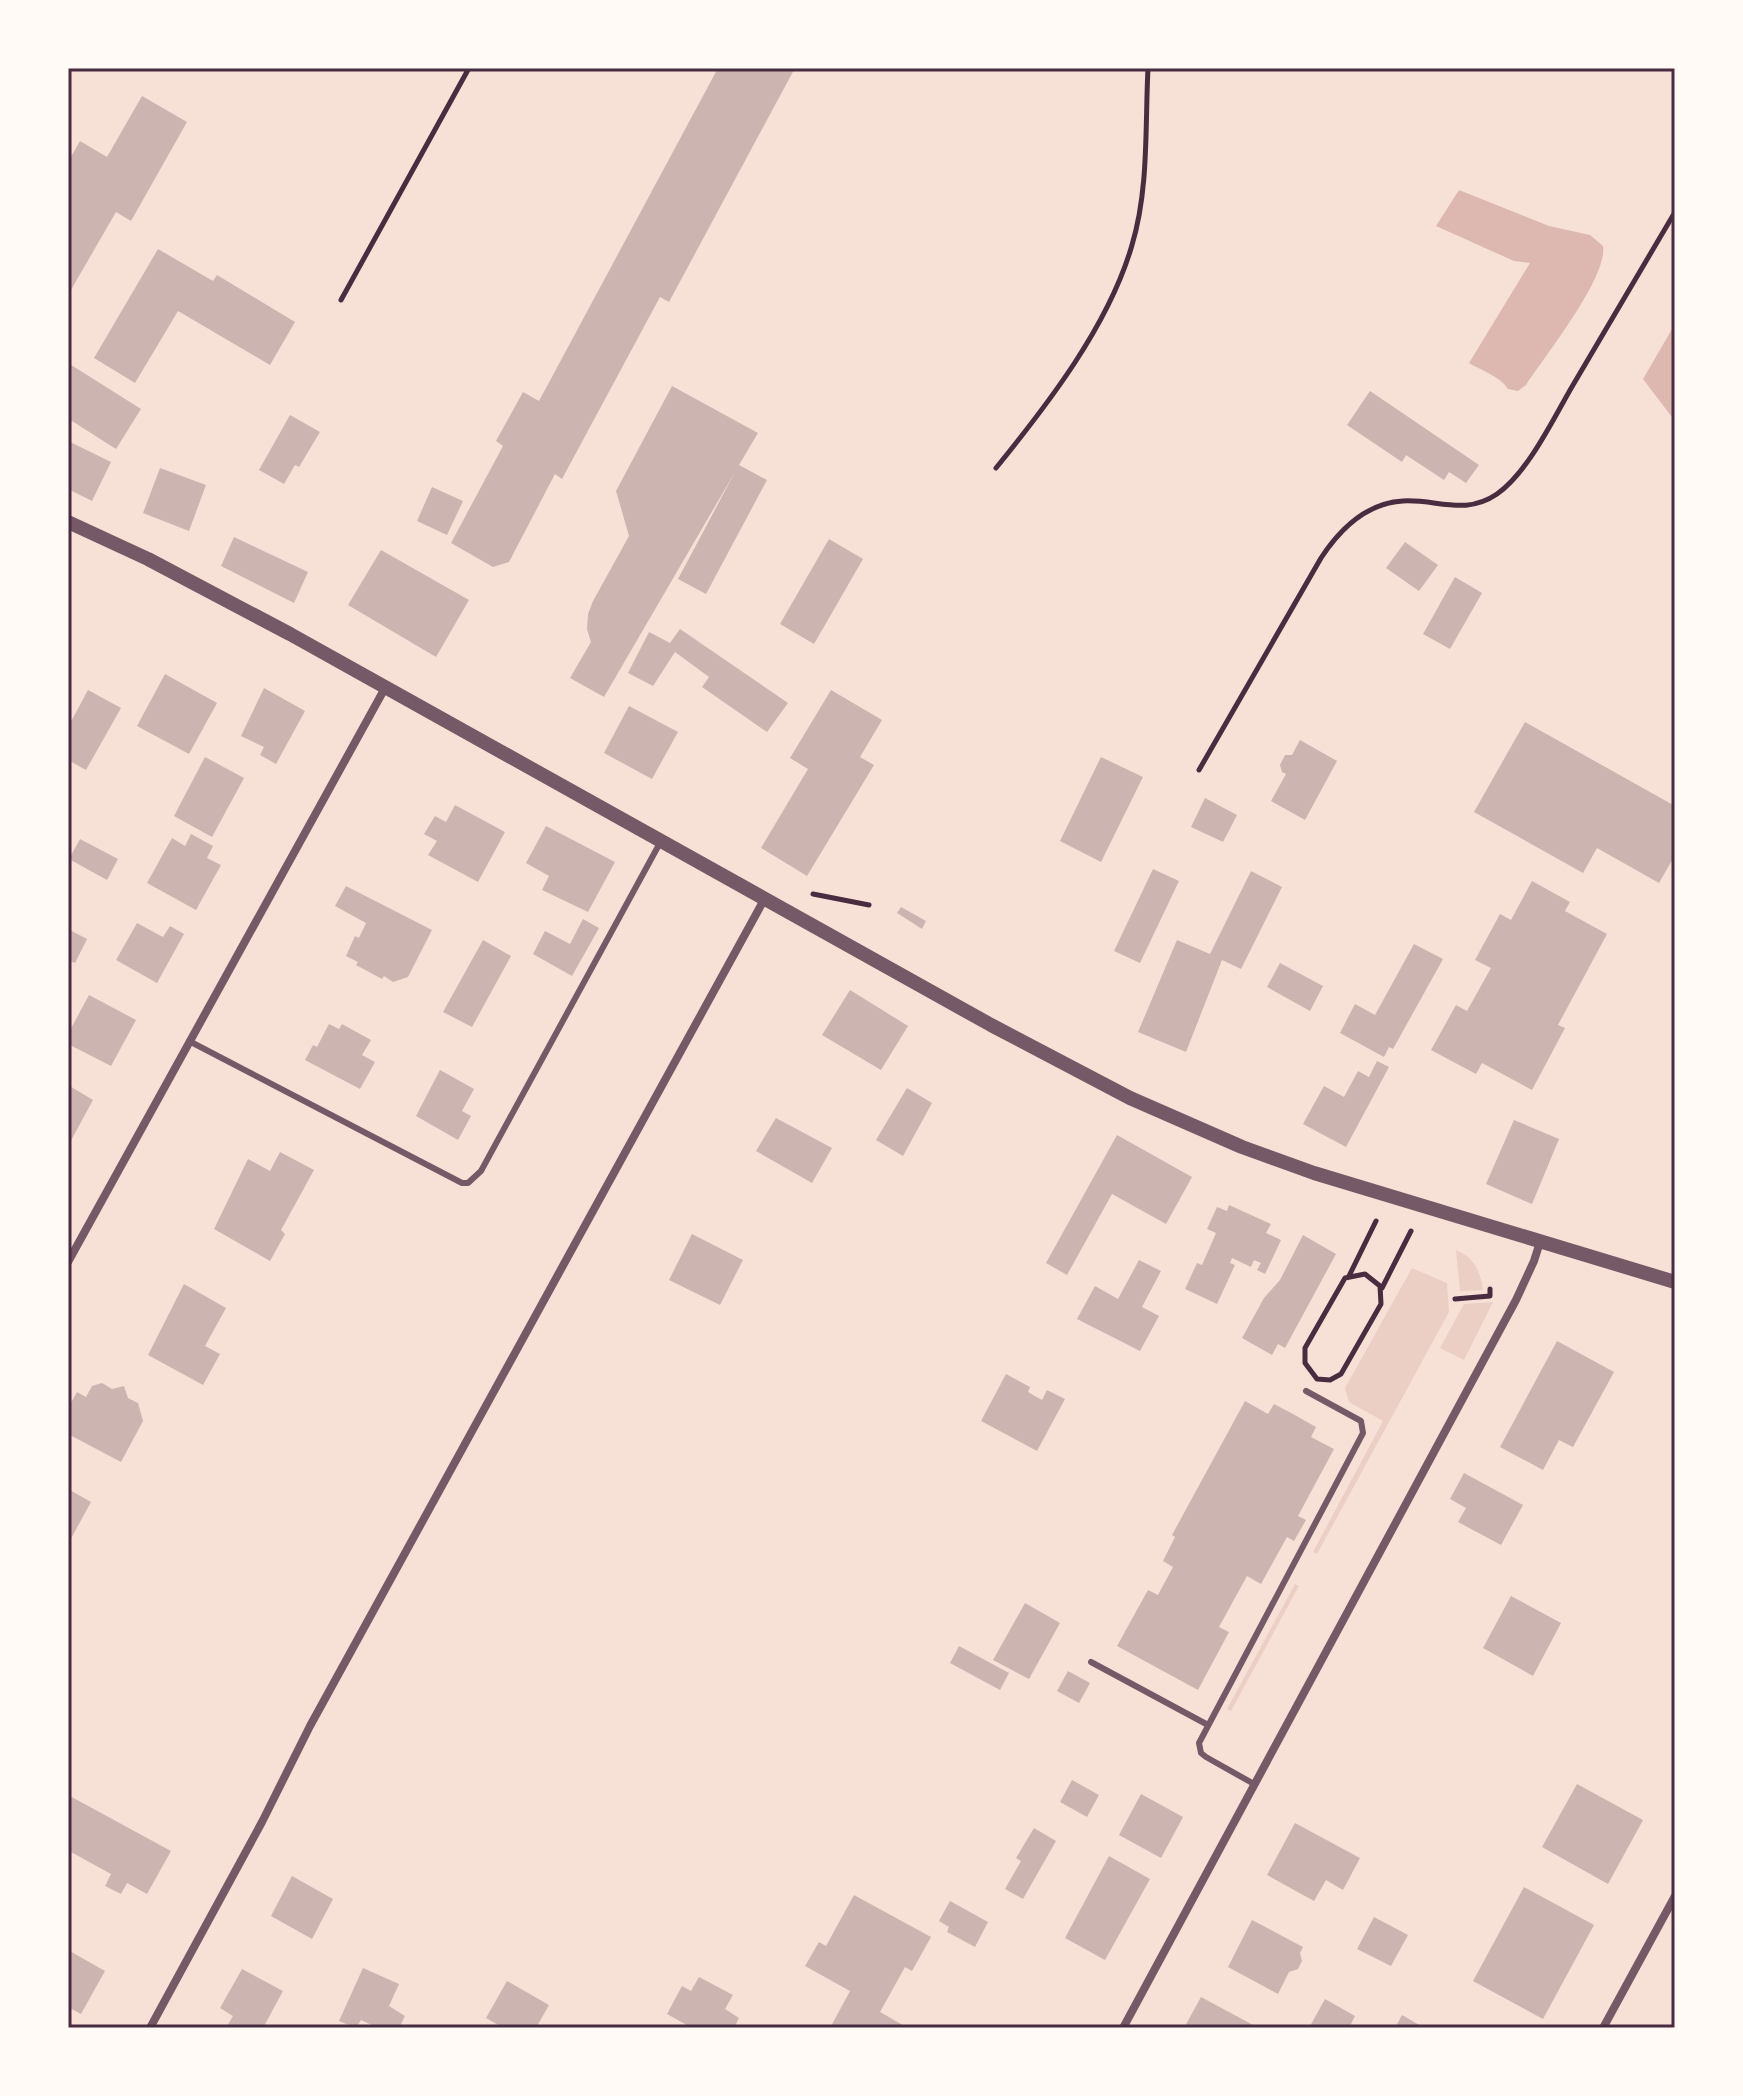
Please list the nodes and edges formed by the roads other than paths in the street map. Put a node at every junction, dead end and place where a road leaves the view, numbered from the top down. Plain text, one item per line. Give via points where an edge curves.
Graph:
1 (68, 522) edge
2 (385, 688) junction
3 (661, 841) junction
4 (765, 898) junction
5 (189, 1041) junction
6 (1540, 1242) junction
7 (68, 1262) edge
8 (1675, 1282) edge
9 (1306, 1391) dead end
10 (1091, 1662) dead end
11 (1208, 1725) junction
12 (1254, 1784) junction
13 (1675, 1896) edge
14 (150, 2028) edge
15 (1123, 2028) edge
16 (1603, 2028) edge

1 - 2 street via 217,595
2 - 3 street
2 - 5 street
3 - 4 street
3 - 5 lane via 481,1171 468,1183
4 - 6 street via 1051,1057 1183,1123 1314,1173
4 - 14 street
5 - 7 street
6 - 8 street
6 - 12 street via 1516,1300
9 - 11 lane via 1361,1421 1362,1439
10 - 11 lane
11 - 12 lane via 1199,1743 1201,1753
12 - 15 street
13 - 16 street

